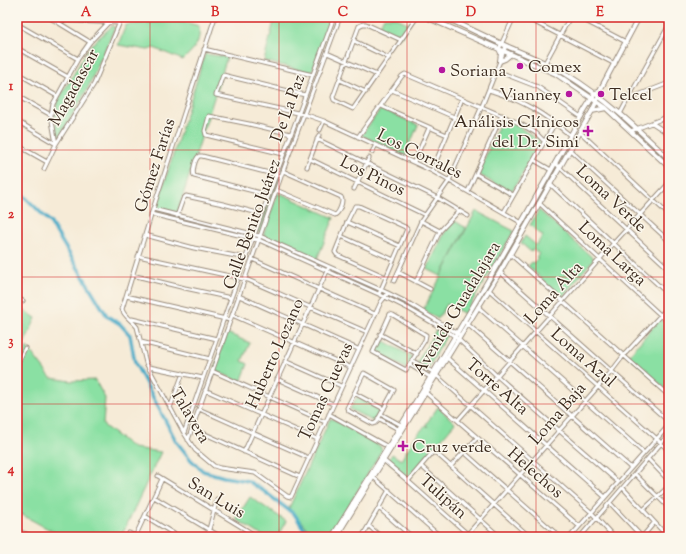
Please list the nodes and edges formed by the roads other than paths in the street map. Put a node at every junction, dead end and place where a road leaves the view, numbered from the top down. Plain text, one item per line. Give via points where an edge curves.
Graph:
1 (49, 17) edge
2 (122, 17) edge
3 (215, 17) edge
4 (334, 17) edge
5 (340, 17) edge
6 (417, 17) edge
7 (426, 17) edge
8 (445, 17) edge
9 (514, 17) edge
10 (525, 17) edge
11 (570, 17) edge
12 (578, 17) edge
13 (628, 17) edge
14 (638, 19) edge
15 (54, 20) junction
16 (108, 23) junction
17 (120, 23) junction
18 (17, 24) edge
19 (669, 25) edge
20 (453, 29) junction
21 (472, 30) junction
22 (560, 36) junction
23 (401, 40) junction
24 (354, 41) junction
25 (90, 42) junction
26 (626, 42) junction
27 (501, 44) junction
28 (506, 46) junction
29 (17, 48) edge
30 (204, 49) junction
31 (499, 49) junction
32 (504, 51) junction
33 (327, 53) junction
34 (511, 54) junction
35 (389, 58) junction
36 (78, 59) junction
37 (346, 61) junction
38 (500, 61) junction
39 (545, 62) junction
40 (615, 64) junction
41 (497, 71) junction
42 (17, 73) edge
43 (313, 75) junction
44 (378, 75) junction
45 (68, 77) junction
46 (340, 80) junction
47 (669, 83) edge
48 (392, 90) junction
49 (489, 90) junction
50 (366, 92) junction
51 (598, 94) junction
52 (306, 95) junction
53 (17, 96) edge
54 (57, 96) junction
55 (462, 99) junction
56 (592, 99) junction
57 (628, 99) junction
58 (597, 102) junction
59 (381, 106) junction
60 (482, 106) junction
61 (606, 108) junction
62 (592, 111) junction
63 (299, 114) junction
64 (304, 114) junction
65 (620, 114) junction
66 (51, 115) junction
67 (502, 115) junction
68 (669, 116) edge
69 (454, 117) junction
70 (581, 117) junction
71 (17, 121) edge
72 (324, 121) junction
73 (555, 123) junction
74 (652, 123) junction
75 (429, 128) junction
76 (637, 129) junction
77 (320, 130) dead end
78 (631, 131) junction
79 (580, 132) junction
80 (291, 134) junction
81 (669, 134) edge
82 (319, 135) dead end
83 (447, 135) junction
84 (571, 136) junction
85 (358, 137) junction
86 (318, 139) junction
87 (545, 142) junction
88 (56, 144) junction
89 (17, 145) edge
90 (376, 145) junction
91 (570, 150) junction
92 (372, 152) dead end
93 (284, 154) junction
94 (370, 158) dead end
95 (669, 159) edge
96 (310, 160) junction
97 (534, 160) junction
98 (47, 162) junction
99 (414, 162) junction
100 (367, 163) junction
101 (555, 163) junction
102 (307, 167) dead end
103 (669, 167) edge
104 (559, 168) junction
105 (44, 169) dead end
106 (551, 170) junction
107 (283, 171) junction
108 (432, 171) junction
109 (476, 174) junction
110 (276, 175) junction
111 (281, 176) junction
112 (449, 181) junction
113 (358, 182) junction
114 (669, 183) edge
115 (550, 184) junction
116 (354, 189) dead end
117 (276, 190) junction
118 (468, 191) junction
119 (269, 195) junction
120 (513, 195) junction
121 (438, 198) junction
122 (653, 201) junction
123 (539, 203) junction
124 (153, 208) junction
125 (459, 211) junction
126 (504, 212) junction
127 (151, 214) junction
128 (262, 214) junction
129 (425, 214) junction
130 (178, 215) junction
131 (640, 215) junction
132 (669, 215) edge
133 (468, 216) dead end
134 (176, 220) junction
135 (421, 221) junction
136 (347, 222) junction
137 (522, 223) junction
138 (627, 230) junction
139 (440, 231) junction
140 (255, 234) junction
141 (145, 236) junction
142 (260, 236) junction
143 (341, 236) junction
144 (253, 239) junction
145 (259, 240) junction
146 (669, 241) edge
147 (613, 244) junction
148 (400, 246) junction
149 (510, 254) junction
150 (138, 256) junction
151 (246, 258) junction
152 (252, 259) junction
153 (600, 259) junction
154 (394, 260) junction
155 (329, 266) junction
156 (669, 269) edge
157 (327, 270) junction
158 (398, 272) junction
159 (500, 272) junction
160 (132, 275) junction
161 (386, 277) junction
162 (239, 278) junction
163 (245, 279) junction
164 (394, 281) dead end
165 (416, 282) junction
166 (318, 288) junction
167 (430, 289) dead end
168 (381, 290) junction
169 (489, 290) junction
170 (388, 293) junction
171 (379, 294) junction
172 (669, 295) edge
173 (126, 296) junction
174 (239, 296) junction
175 (385, 297) junction
176 (17, 298) edge
177 (231, 298) junction
178 (23, 301) dead end
179 (562, 301) junction
180 (310, 306) junction
181 (669, 306) edge
182 (478, 307) junction
183 (375, 314) junction
184 (232, 315) junction
185 (660, 315) junction
186 (548, 316) junction
187 (130, 318) junction
188 (224, 318) junction
189 (230, 320) junction
190 (466, 322) junction
191 (669, 323) edge
192 (302, 324) junction
193 (367, 332) junction
194 (535, 332) junction
195 (380, 334) junction
196 (457, 336) junction
197 (217, 339) junction
198 (141, 342) junction
199 (294, 342) junction
200 (522, 347) junction
201 (25, 348) dead end
202 (358, 350) junction
203 (416, 354) junction
204 (624, 355) junction
205 (446, 357) junction
206 (18, 359) edge
207 (210, 359) junction
208 (285, 360) junction
209 (509, 360) junction
210 (412, 361) junction
211 (17, 365) edge
212 (410, 365) junction
213 (149, 367) junction
214 (350, 368) junction
215 (212, 371) junction
216 (611, 372) junction
217 (183, 373) junction
218 (435, 373) junction
219 (496, 375) junction
220 (430, 377) junction
221 (203, 378) junction
222 (277, 379) junction
223 (341, 386) junction
224 (598, 386) junction
225 (205, 390) junction
226 (483, 390) junction
227 (424, 391) junction
228 (354, 392) junction
229 (270, 396) junction
230 (669, 396) edge
231 (584, 400) junction
232 (333, 404) junction
233 (470, 405) junction
234 (170, 408) junction
235 (199, 409) junction
236 (384, 409) junction
237 (329, 414) junction
238 (381, 414) junction
239 (261, 415) junction
240 (571, 415) junction
241 (378, 418) junction
242 (458, 420) junction
243 (325, 422) junction
244 (669, 423) edge
245 (402, 425) junction
246 (192, 428) junction
247 (558, 430) junction
248 (184, 433) junction
249 (253, 433) junction
250 (669, 434) edge
251 (477, 438) junction
252 (656, 438) junction
253 (317, 439) junction
254 (188, 440) junction
255 (662, 443) junction
256 (546, 445) junction
257 (390, 448) junction
258 (669, 451) edge
259 (244, 452) junction
260 (464, 452) junction
261 (644, 453) junction
262 (309, 458) junction
263 (648, 459) junction
264 (383, 460) junction
265 (533, 460) junction
266 (421, 466) junction
267 (451, 466) junction
268 (631, 468) junction
269 (635, 474) junction
270 (520, 475) junction
271 (158, 476) dead end
272 (372, 476) junction
273 (300, 477) junction
274 (162, 479) junction
275 (669, 480) edge
276 (408, 481) junction
277 (618, 482) junction
278 (669, 486) edge
279 (623, 488) junction
280 (389, 490) junction
281 (506, 490) junction
282 (154, 496) junction
283 (290, 497) joint
284 (605, 497) junction
285 (658, 497) junction
286 (217, 499) dead end
287 (610, 503) junction
288 (494, 505) junction
289 (380, 508) junction
290 (669, 508) edge
291 (214, 510) junction
292 (643, 510) junction
293 (592, 512) junction
294 (145, 516) junction
295 (597, 518) junction
296 (480, 520) junction
297 (654, 523) junction
298 (369, 526) junction
299 (579, 526) junction
300 (17, 528) edge
301 (209, 530) junction
302 (338, 531) junction
303 (129, 533) dead end
304 (581, 535) edge
305 (466, 536) edge
306 (35, 537) edge
307 (136, 537) edge
308 (179, 537) edge
309 (207, 537) edge
310 (221, 537) edge
311 (258, 537) edge
312 (332, 537) edge
313 (336, 537) edge
314 (349, 537) edge
315 (362, 537) edge
316 (381, 537) edge
317 (412, 537) edge
318 (441, 537) edge
319 (471, 537) edge
320 (500, 537) edge
321 (530, 537) edge
322 (560, 537) edge
323 (570, 537) edge
324 (586, 537) edge
325 (614, 537) edge
326 (642, 537) edge
327 (668, 537) edge

1 - 15 street
2 - 17 street, Magadascar
3 - 30 street, Gómez Farías
4 - 43 street, De La Paz
5 - 33 street, Calle Benito Juárez
6 - 23 street
7 - 20 main road
8 - 21 main road
9 - 27 street
10 - 22 street
11 - 22 street
12 - 26 street
13 - 14 street
14 - 26 main road, Avenida Guadalajara
15 - 16 street
15 - 25 street
16 - 17 street
16 - 25 street
17 - 88 street, Magadascar via 94,84
18 - 36 street
19 - 57 street
20 - 21 main road via 457,27
20 - 31 main road
21 - 27 main road
22 - 39 street
22 - 40 street
23 - 24 street via 364,24 360,26
23 - 35 street
24 - 35 street
24 - 37 street
25 - 36 street
26 - 40 main road, Avenida Guadalajara
27 - 28 main road
27 - 31 street
28 - 32 street
28 - 39 main road
29 - 45 street
30 - 43 street
30 - 124 street, Gómez Farías
31 - 32 main road
31 - 38 main road
32 - 34 main road
32 - 38 street
33 - 37 street
33 - 64 street, Calle Benito Juárez
34 - 38 main road
34 - 56 main road via 551,71
35 - 44 street
36 - 45 street
37 - 44 street
37 - 46 street
38 - 41 street
39 - 51 main road
40 - 51 main road, Avenida Guadalajara
41 - 49 street
41 - 70 street via 538,87
42 - 54 street
43 - 52 street, De La Paz
44 - 50 street
45 - 54 street
46 - 50 street
46 - 50 street via 333,99 340,104 353,109
47 - 57 street
48 - 55 street via 403,74 408,74
48 - 59 street
48 - 69 street
49 - 60 street
49 - 73 street via 527,104
51 - 56 main road, Avenida Guadalajara
51 - 58 main road, Avenida Guadalajara
51 - 65 main road
52 - 63 street, De La Paz
52 - 63 street, Los Corrales via 223,75 216,95
53 - 66 street
54 - 66 street
55 - 60 street
55 - 69 street
56 - 58 main road
56 - 70 main road, Avenida Guadalajara
57 - 65 street
58 - 61 main road
58 - 62 main road, Avenida Guadalajara
59 - 75 street
59 - 85 street
60 - 67 street
60 - 112 street
61 - 62 main road
61 - 78 main road
62 - 79 main road, Avenida Guadalajara
63 - 64 street, Los Corrales
63 - 80 street, De La Paz
64 - 72 street, Los Corrales
64 - 107 street, Calle Benito Juárez
65 - 76 main road
66 - 88 street
67 - 87 street via 528,128
67 - 109 street
68 - 74 street
69 - 83 street
70 - 84 main road, Avenida Guadalajara
71 - 88 street
72 - 77 street
72 - 85 street, Los Corrales
73 - 84 street
73 - 87 street
74 - 76 street
74 - 81 street
75 - 83 street
75 - 99 street
76 - 78 street
76 - 95 main road
78 - 103 main road
79 - 91 main road, Avenida Guadalajara
79 - 122 street
80 - 93 street, De La Paz
80 - 93 street via 209,116 206,135
82 - 86 street
83 - 108 street
84 - 101 main road, Avenida Guadalajara
85 - 90 street, Los Corrales
86 - 96 street
86 - 100 street
87 - 97 street
88 - 98 street, Magadascar
89 - 98 street
90 - 92 street
90 - 99 street, Los Corrales
91 - 104 main road, Avenida Guadalajara
91 - 131 street
93 - 110 street, De La Paz
94 - 100 street
96 - 102 street
96 - 113 street, Los Pinos
97 - 106 street
97 - 120 street
98 - 105 street, Magadascar
99 - 108 street, Los Corrales
100 - 113 street
100 - 121 street
101 - 104 street, Loma Verde
101 - 106 main road, Avenida Guadalajara
104 - 115 main road, Avenida Guadalajara
104 - 138 street, Loma Verde
106 - 137 main road, Avenida Guadalajara
107 - 111 street, Calle Benito Juárez
107 - 117 street via 341,197 343,199 338,213 333,215
108 - 112 street, Los Corrales
109 - 118 street
109 - 120 street
110 - 111 street
110 - 119 street, De La Paz
110 - 119 street via 202,156 197,158 194,176
111 - 117 street, Calle Benito Juárez
112 - 118 street, Los Corrales
112 - 121 street
113 - 116 street
113 - 129 street, Los Pinos
114 - 122 street, Loma Alta
115 - 123 main road, Avenida Guadalajara
115 - 147 street
117 - 142 street, Calle Benito Juárez
118 - 126 street, Los Corrales
119 - 128 street, De La Paz
120 - 126 street
121 - 125 street
121 - 129 street
122 - 131 street, Loma Alta
122 - 132 street
123 - 149 main road, Avenida Guadalajara
123 - 153 street, Loma Larga
124 - 127 street, Gómez Farías
124 - 130 street
125 - 133 street
125 - 139 street
126 - 137 street, Los Corrales
127 - 134 street
127 - 141 street, Gómez Farías
128 - 130 street via 189,196 184,197
128 - 140 street, De La Paz
129 - 135 street
130 - 134 street
130 - 140 street
131 - 138 street, Loma Alta
131 - 146 street
134 - 144 street
135 - 139 street
135 - 158 street
136 - 143 street
136 - 148 street
136 - 148 street via 357,206 405,227 407,231
137 - 190 main road, Avenida Guadalajara
138 - 147 street, Loma Alta
138 - 156 street, Loma Verde
139 - 165 street
140 - 142 street
140 - 144 street, De La Paz
141 - 150 street, Gómez Farías
141 - 151 street
142 - 145 street, Calle Benito Juárez
142 - 155 street
143 - 154 street
143 - 161 street via 335,254
144 - 145 street
144 - 151 street, De La Paz
145 - 152 street, Calle Benito Juárez
145 - 157 street
147 - 153 street, Loma Alta
147 - 172 street
148 - 154 street
149 - 159 main road, Avenida Guadalajara
149 - 179 street
150 - 160 street, Gómez Farías
150 - 162 street
151 - 162 street, De La Paz
152 - 163 street, Calle Benito Juárez
152 - 166 street
153 - 179 street, Loma Alta
153 - 185 street, Loma Larga
154 - 161 street
155 - 157 street, Huberto Lozano
155 - 168 street
157 - 166 street, Huberto Lozano
157 - 171 street
158 - 164 street
158 - 165 street
159 - 169 main road, Avenida Guadalajara
159 - 186 street
160 - 173 street, Gómez Farías
160 - 177 street
161 - 168 street
162 - 163 street
162 - 177 street, De La Paz
163 - 174 street, Calle Benito Juárez
163 - 180 street
165 - 167 street
166 - 180 street, Huberto Lozano
166 - 183 street
168 - 170 street
168 - 171 street
169 - 182 main road, Avenida Guadalajara
169 - 194 street, Loma Azul
170 - 175 street, Tomas Cuevas
170 - 196 street via 410,304
171 - 175 street
173 - 187 street, Gómez Farías via 122,309
173 - 188 street
174 - 184 street, Calle Benito Juárez
174 - 192 street
175 - 183 street, Tomas Cuevas
175 - 196 street
176 - 178 street
177 - 188 street, De La Paz
179 - 186 street, Loma Alta
179 - 204 street
180 - 192 street, Huberto Lozano
180 - 193 street
181 - 185 street, Loma Baja
182 - 190 main road, Avenida Guadalajara
182 - 200 street
183 - 193 street, Tomas Cuevas
184 - 189 street, Calle Benito Juárez
184 - 199 street
185 - 191 street, Loma Larga
185 - 204 street, Loma Baja
186 - 194 street, Loma Alta
186 - 216 street
187 - 197 street
187 - 198 street, Talavera
188 - 189 street
188 - 197 street, De La Paz
189 - 215 street, Calle Benito Juárez
190 - 196 main road, Avenida Guadalajara
190 - 209 street
192 - 199 street, Huberto Lozano
192 - 202 street
193 - 202 street, Tomas Cuevas
194 - 200 street, Loma Alta
194 - 224 street, Loma Azul
195 - 203 street
195 - 203 street via 390,314 393,315 426,335
195 - 212 street via 374,353 404,370
196 - 205 main road, Avenida Guadalajara
196 - 218 main road, Avenida Guadalajara
196 - 219 street
197 - 207 street, De La Paz
198 - 207 street
198 - 213 street, Talavera
199 - 208 street, Huberto Lozano
199 - 214 street
200 - 209 street, Loma Alta
200 - 231 street
201 - 206 street
202 - 214 street, Tomas Cuevas
203 - 210 street
204 - 216 street, Loma Baja
204 - 230 street
205 - 218 main road, Avenida Guadalajara
205 - 226 street, Torre Alta
206 - 211 street
207 - 221 street, De La Paz
208 - 222 street, Huberto Lozano
208 - 223 street
209 - 219 street, Loma Alta
209 - 240 street
210 - 212 street
210 - 218 street
212 - 220 street
213 - 217 street
213 - 234 street, Talavera
214 - 223 street, Tomas Cuevas
215 - 225 street, Calle Benito Juárez
215 - 229 street
216 - 224 street, Loma Baja
216 - 244 street
217 - 221 street
217 - 234 street
218 - 220 main road, Avenida Guadalajara
218 - 227 main road, Avenida Guadalajara
218 - 233 street
219 - 226 street, Loma Alta
219 - 247 street
220 - 227 main road, Avenida Guadalajara
221 - 248 street, De La Paz
222 - 229 street, Huberto Lozano
222 - 232 street
223 - 232 street, Tomas Cuevas
224 - 231 street, Loma Baja
224 - 252 street, Loma Azul
225 - 235 street, Calle Benito Juárez
225 - 239 street
226 - 233 street, Loma Alta
226 - 256 street, Torre Alta
227 - 242 street, Helechos
227 - 245 main road, Avenida Guadalajara
228 - 236 street
228 - 236 street via 365,373 394,390
228 - 241 street via 347,410 373,424
229 - 239 street, Huberto Lozano
229 - 243 street
231 - 240 street, Loma Baja
231 - 261 street
232 - 237 street, Tomas Cuevas
233 - 242 street, Loma Alta
233 - 265 street
234 - 248 street, Talavera
235 - 246 street, Calle Benito Juárez
235 - 249 street
236 - 238 street
237 - 243 street, Tomas Cuevas
237 - 257 street
238 - 241 street
238 - 245 street
239 - 249 street, Huberto Lozano
239 - 253 street
240 - 247 street, Loma Baja
240 - 268 street
241 - 245 street
242 - 251 street, Helechos
243 - 253 street, Tomas Cuevas
244 - 252 street
245 - 257 main road, Avenida Guadalajara
245 - 257 main road, Avenida Guadalajara
246 - 254 street, Calle Benito Juárez
246 - 259 street
247 - 256 street, Loma Baja
247 - 277 street
248 - 254 street, Talavera
249 - 259 street, Huberto Lozano
249 - 262 street
250 - 255 street
251 - 260 street
251 - 270 street, Helechos
252 - 255 street, Loma Azul
252 - 261 street
253 - 262 street, Tomas Cuevas
254 - 283 street, Talavera via 195,450 214,466 255,473
255 - 258 street, Loma Azul
255 - 263 street
256 - 265 street, Loma Baja
256 - 284 street, Torre Alta
257 - 264 main road, Avenida Guadalajara
259 - 273 street
260 - 267 street
260 - 281 street
261 - 268 street
262 - 273 street, Tomas Cuevas
263 - 269 street
263 - 275 street
264 - 272 main road, Avenida Guadalajara
264 - 276 street, Tulipán
265 - 270 street, Loma Baja
265 - 293 street
266 - 267 street via 435,452
266 - 276 street
266 - 296 street
267 - 288 street
268 - 277 street
269 - 279 street
269 - 285 street
270 - 281 street, Loma Baja
270 - 299 street, Helechos
271 - 274 street, San Luis
272 - 280 street
272 - 302 main road, Avenida Guadalajara
273 - 283 street, Tomas Cuevas
274 - 282 street
274 - 291 street, San Luis
276 - 305 street, Tulipán
277 - 284 street
278 - 285 street
279 - 287 street
279 - 292 street
280 - 289 street
280 - 318 street
281 - 288 street, Loma Baja
281 - 322 street
282 - 294 street
282 - 301 street
284 - 293 street
285 - 290 street
285 - 292 street
286 - 291 street
287 - 295 street
287 - 326 street
288 - 296 street, Loma Baja
288 - 321 street
289 - 298 street
289 - 317 street
291 - 301 street
291 - 311 street, San Luis
292 - 297 street
293 - 295 street
293 - 299 street
294 - 307 street
294 - 308 street
295 - 304 street
295 - 325 street
296 - 305 street, Loma Baja
296 - 320 street
297 - 326 street
297 - 327 street
298 - 315 street
298 - 316 street
299 - 323 street
300 - 306 street
301 - 309 street
301 - 310 street
302 - 312 main road, Avenida Guadalajara
302 - 313 main road, Avenida Guadalajara
302 - 314 street
303 - 307 street
304 - 324 street
305 - 319 street, Tulipán

